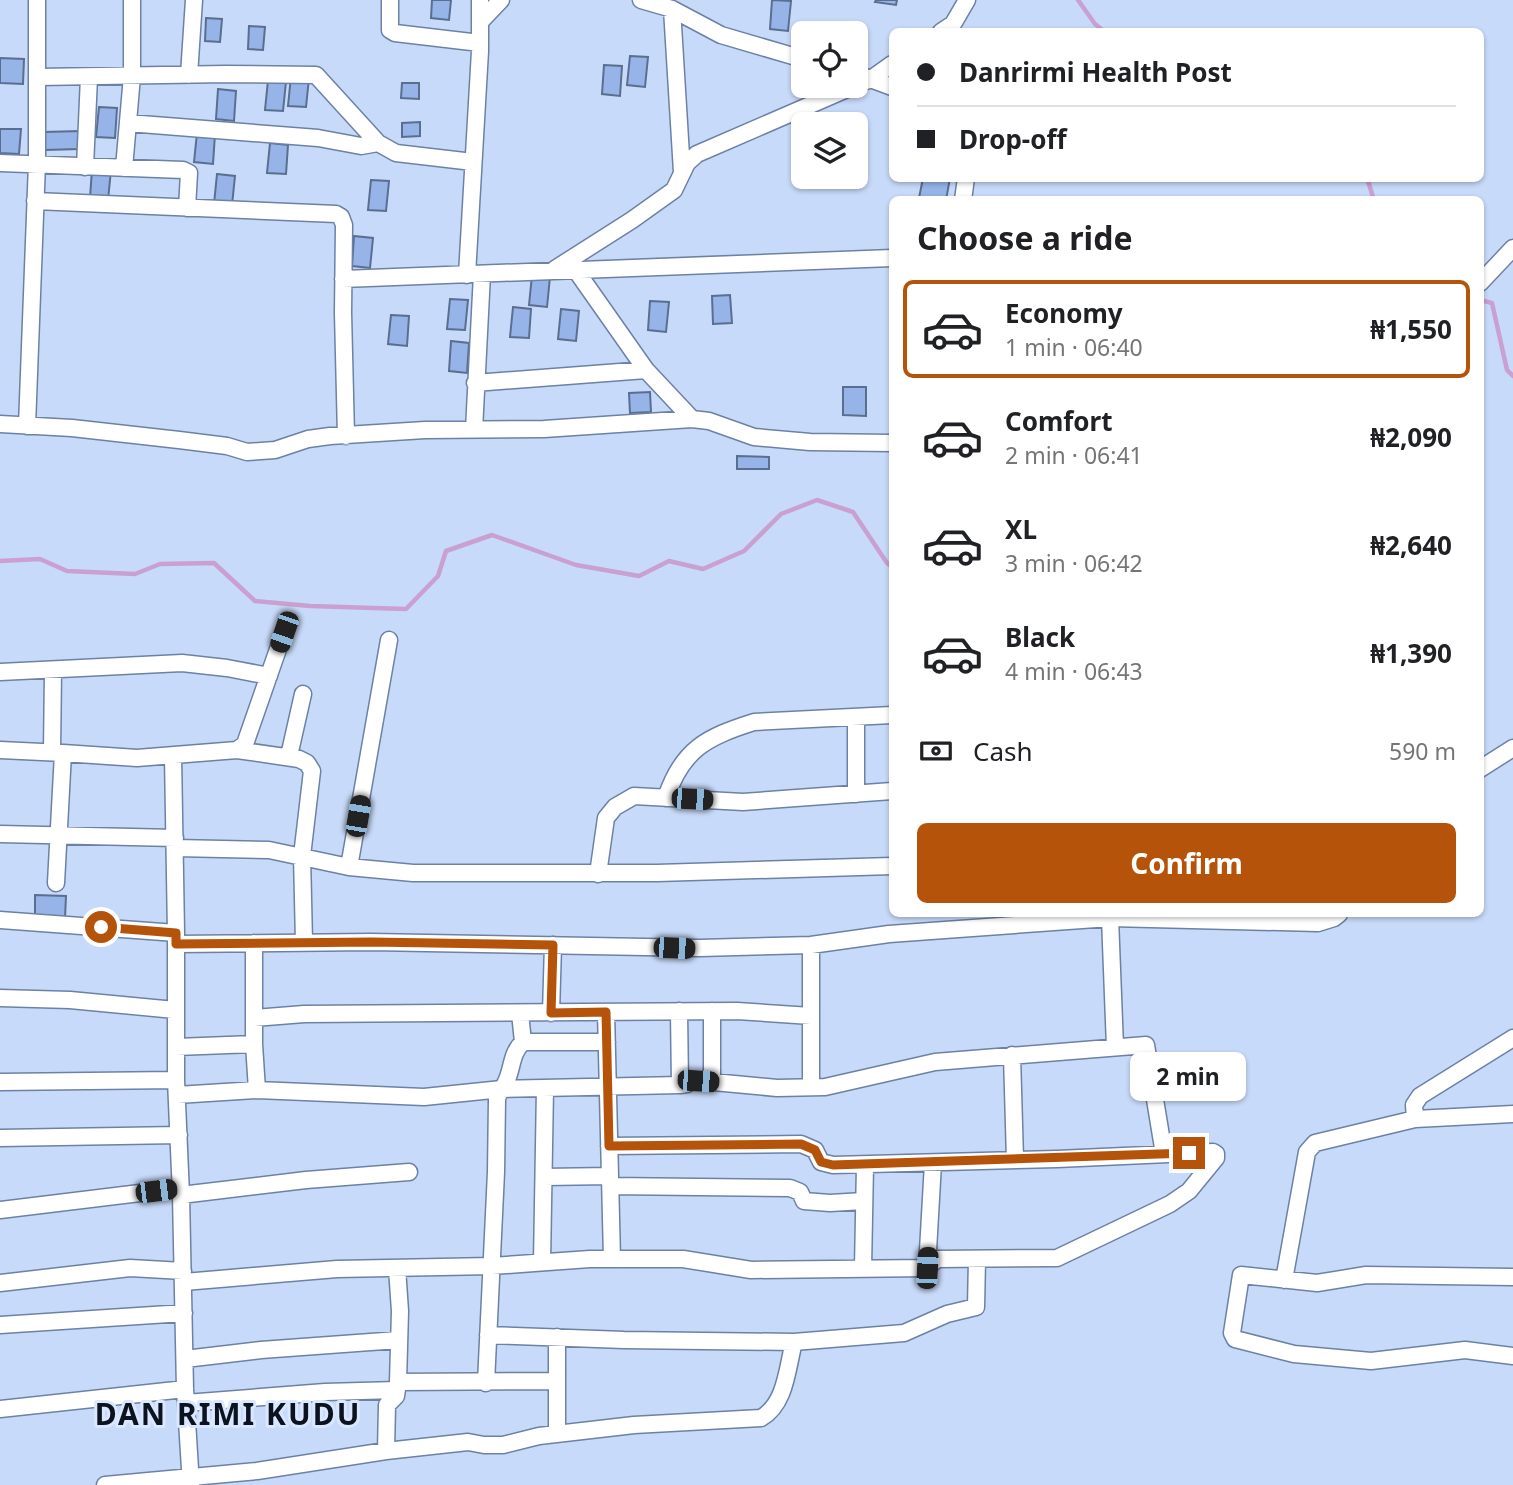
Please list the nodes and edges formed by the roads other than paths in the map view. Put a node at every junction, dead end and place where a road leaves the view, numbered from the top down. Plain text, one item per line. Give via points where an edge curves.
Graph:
1 (37, 0) edge
2 (132, 0) edge
3 (194, 0) edge
4 (390, 0) edge
5 (480, 0) edge
6 (501, 0) edge
7 (641, 0) edge
8 (967, 0) edge
9 (671, 9) junction
10 (480, 22) junction
11 (947, 28) edge
12 (480, 43) junction
13 (791, 55) edge
14 (889, 65) edge
15 (868, 74) edge
16 (189, 75) junction
17 (132, 76) junction
18 (37, 77) junction
19 (89, 77) junction
20 (868, 78) edge
21 (889, 86) edge
22 (825, 98) edge
23 (128, 123) junction
24 (378, 143) junction
25 (473, 162) junction
26 (0, 163) edge
27 (37, 163) junction
28 (85, 167) junction
29 (124, 168) junction
30 (682, 172) junction
31 (35, 201) junction
32 (187, 208) junction
33 (1510, 255) edge
34 (889, 258) edge
35 (575, 269) junction
36 (553, 270) junction
37 (475, 275) junction
38 (344, 279) junction
39 (1484, 279) edge
40 (646, 370) junction
41 (475, 383) junction
42 (692, 419) junction
43 (0, 424) edge
44 (27, 426) junction
45 (474, 430) junction
46 (346, 436) junction
47 (889, 443) edge
48 (284, 632) dead end
49 (389, 640) dead end
50 (53, 671) junction
51 (0, 672) edge
52 (269, 676) junction
53 (303, 694) dead end
54 (889, 715) edge
55 (856, 717) junction
56 (1513, 748) edge
57 (0, 750) edge
58 (237, 750) junction
59 (57, 752) junction
60 (173, 756) junction
61 (289, 756) junction
62 (1484, 766) edge
63 (889, 791) edge
64 (856, 794) junction
65 (666, 797) junction
66 (0, 834) edge
67 (58, 836) junction
68 (175, 843) junction
69 (302, 856) junction
70 (889, 866) edge
71 (349, 867) junction
72 (598, 874) junction
73 (56, 883) dead end
74 (1335, 917) edge
75 (1110, 918) junction
76 (0, 920) edge
77 (176, 938) junction
78 (304, 942) junction
79 (254, 943) junction
80 (553, 945) junction
81 (811, 945) junction
82 (0, 998) edge
83 (175, 1010) junction
84 (712, 1011) junction
85 (606, 1012) junction
86 (679, 1012) junction
87 (520, 1013) junction
88 (551, 1013) junction
89 (811, 1016) junction
90 (254, 1018) junction
91 (1513, 1038) edge
92 (523, 1042) junction
93 (607, 1042) junction
94 (254, 1044) junction
95 (176, 1047) junction
96 (1115, 1047) junction
97 (1012, 1055) junction
98 (0, 1082) edge
99 (712, 1082) junction
100 (680, 1085) junction
101 (176, 1087) junction
102 (608, 1087) junction
103 (811, 1087) junction
104 (545, 1088) junction
105 (502, 1089) junction
106 (257, 1090) junction
107 (1513, 1114) edge
108 (1415, 1119) junction
109 (178, 1135) junction
110 (0, 1138) edge
111 (609, 1146) junction
112 (1164, 1154) junction
113 (1015, 1160) junction
114 (933, 1163) junction
115 (865, 1165) junction
116 (410, 1172) dead end
117 (544, 1177) junction
118 (610, 1181) junction
119 (181, 1191) junction
120 (864, 1200) junction
121 (0, 1210) edge
122 (612, 1259) junction
123 (977, 1259) junction
124 (542, 1262) junction
125 (492, 1266) junction
126 (397, 1268) junction
127 (863, 1268) junction
128 (927, 1268) junction
129 (183, 1276) junction
130 (1513, 1277) edge
131 (1284, 1280) junction
132 (0, 1283) edge
133 (184, 1312) junction
134 (0, 1325) edge
135 (488, 1335) junction
136 (558, 1337) junction
137 (398, 1340) junction
138 (794, 1342) junction
139 (1513, 1356) edge
140 (185, 1359) junction
141 (557, 1381) junction
142 (486, 1382) junction
143 (398, 1386) junction
144 (186, 1396) junction
145 (0, 1409) edge
146 (557, 1434) junction
147 (386, 1451) junction
148 (190, 1481) edge
149 (105, 1485) edge

1 - 18 street
2 - 17 street
3 - 16 street
4 - 12 street via 389,26 395,33
5 - 10 street
6 - 10 street
7 - 9 street
8 - 11 street
9 - 13 street via 721,35
9 - 30 street
10 - 12 street
12 - 25 street
14 - 15 street
16 - 17 street
16 - 24 street via 316,75
17 - 19 street
17 - 23 street
18 - 19 street
18 - 27 street
19 - 28 street
20 - 21 street
22 - 30 street via 697,154
23 - 24 street via 318,138 361,146
23 - 29 street
24 - 25 street via 396,153
25 - 37 street
26 - 27 street
27 - 28 street
27 - 31 street
28 - 29 street
29 - 32 street via 189,173
30 - 36 street via 674,190
31 - 32 street
31 - 44 street
32 - 38 street via 336,214 344,225
33 - 39 street
34 - 35 street
35 - 36 street
35 - 40 street
36 - 37 street
37 - 38 street
37 - 41 street
38 - 46 street
40 - 41 street
40 - 42 street
41 - 45 street
42 - 45 street
42 - 47 street via 754,437
43 - 44 street
44 - 46 street via 203,443 247,452
45 - 46 street
48 - 52 street
49 - 71 street
50 - 51 street
50 - 52 street via 182,663
50 - 59 street
52 - 58 street via 245,744
53 - 61 street
54 - 55 street
55 - 64 street
55 - 65 street via 754,722 738,727 693,750 673,776
56 - 62 street
57 - 59 street
58 - 60 street
58 - 61 street
59 - 60 street
59 - 67 street
60 - 68 street
61 - 69 street via 307,763 312,771
63 - 64 street
64 - 65 street via 743,802
65 - 72 street via 634,796 615,807 606,818
66 - 67 street
67 - 68 street
67 - 73 street
68 - 69 street
68 - 77 street
69 - 71 street
69 - 78 street
70 - 72 street
71 - 72 street via 412,873
74 - 75 street via 1318,923
75 - 81 street via 889,934
75 - 96 street
76 - 77 street
77 - 79 street
77 - 83 street
78 - 79 street
78 - 80 street
79 - 90 street
80 - 81 street
80 - 88 street
81 - 89 street
82 - 83 street
83 - 95 street
84 - 86 street
84 - 89 street
84 - 99 street
85 - 86 street
85 - 88 street
85 - 93 street
86 - 100 street
87 - 88 street
87 - 90 street
87 - 92 street
89 - 103 street
90 - 94 street
91 - 108 street via 1420,1096 1414,1105
92 - 93 street
92 - 105 street via 516,1049
93 - 102 street
94 - 95 street
94 - 106 street
95 - 101 street
96 - 97 street
96 - 112 street via 1147,1046
97 - 103 street via 935,1062
97 - 113 street
98 - 101 street
99 - 100 street via 692,1080
99 - 103 street
100 - 102 street
101 - 106 street
101 - 109 street
102 - 104 street
102 - 111 street
104 - 105 street
104 - 117 street
105 - 106 street via 424,1097
105 - 125 street via 497,1098
107 - 108 street
108 - 131 street via 1310,1147
109 - 110 street
109 - 119 street
111 - 115 street via 801,1144 815,1150 827,1164
111 - 118 street
112 - 113 street
112 - 123 street via 1213,1152 1216,1158 1189,1191 1170,1204 1057,1258
113 - 114 street
114 - 115 street
114 - 128 street
115 - 120 street
116 - 119 street
117 - 118 street
117 - 124 street
118 - 120 street via 790,1188 800,1192 804,1201
118 - 122 street
119 - 121 street
119 - 129 street
120 - 127 street
122 - 124 street
122 - 127 street via 683,1259 751,1270
123 - 128 street via 937,1259
123 - 138 street via 977,1303 973,1309 947,1314 904,1333
124 - 125 street
125 - 126 street
125 - 135 street
126 - 129 street
126 - 137 street
127 - 128 street
129 - 132 street via 130,1268
129 - 133 street
130 - 131 street via 1366,1275 1317,1283
131 - 139 street via 1241,1276 1232,1333 1235,1339 1294,1354 1371,1361 1465,1350
133 - 134 street
133 - 140 street
135 - 136 street
135 - 142 street
136 - 138 street
136 - 141 street
137 - 140 street
137 - 143 street
138 - 146 street via 779,1400 773,1411 761,1418 634,1424
140 - 144 street
141 - 142 street
141 - 146 street
142 - 143 street
143 - 144 street
143 - 147 street via 387,1405
144 - 145 street
144 - 148 street
146 - 147 street via 503,1445 468,1443
147 - 148 street
148 - 149 street

